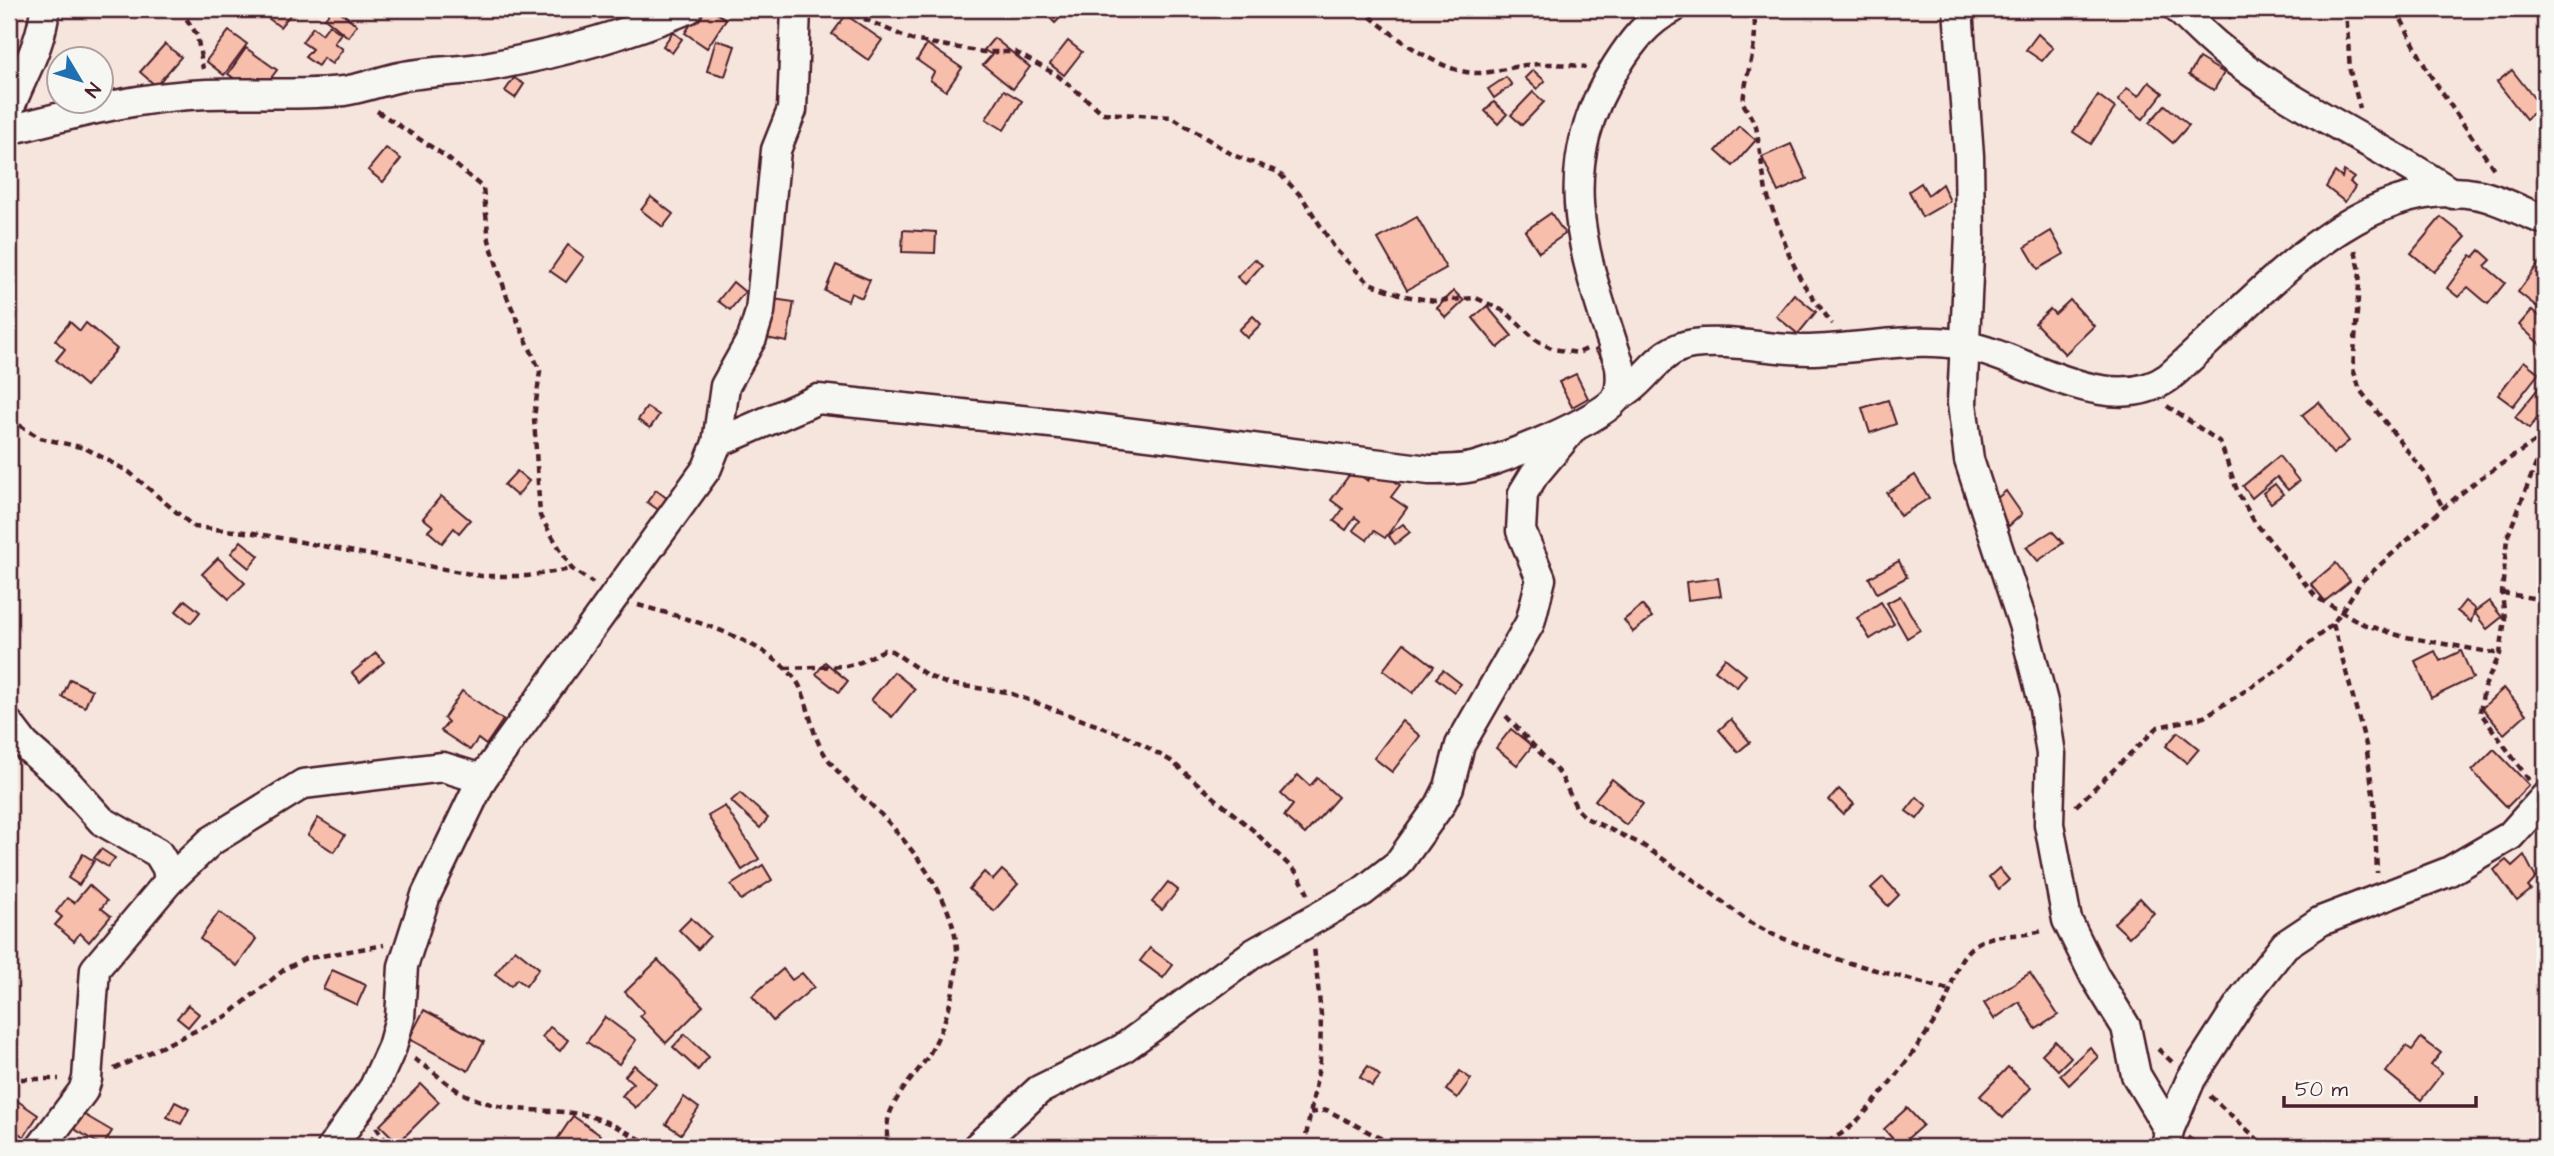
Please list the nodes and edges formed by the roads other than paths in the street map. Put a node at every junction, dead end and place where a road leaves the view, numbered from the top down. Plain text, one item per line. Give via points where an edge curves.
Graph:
1 (44, 9) edge
2 (688, 9) edge
3 (796, 9) edge
4 (1672, 9) edge
5 (1958, 9) edge
6 (2178, 9) edge
7 (9, 110) edge
8 (9, 130) edge
9 (2453, 194) junction
10 (2545, 220) edge
11 (1964, 345) junction
12 (1617, 397) junction
13 (1574, 427) junction
14 (717, 443) junction
15 (9, 724) edge
16 (482, 779) junction
17 (2545, 798) edge
18 (169, 881) junction
19 (2168, 1138) edge
20 (41, 1147) edge
21 (332, 1147) edge
22 (977, 1147) edge

1 - 7 street via 36,52
2 - 8 street via 584,44 480,68 400,76 345,91 206,94 118,106
3 - 14 street via 792,110 776,150 760,312 725,386
4 - 12 street via 1641,32 1612,72 1589,120 1579,156 1582,237 1620,366
5 - 11 street via 1969,156
6 - 9 street via 2221,49 2285,93
9 - 10 street via 2481,195
9 - 11 street via 2398,198 2348,222 2154,388 2088,386
11 - 12 street via 1917,342 1840,349 1693,344 1667,353 1629,392
11 - 19 street via 1962,403 1969,460 2023,624 2043,702 2051,754 2049,824 2067,920 2126,1027 2136,1075
12 - 13 street via 1606,409
13 - 14 street via 1486,463 1429,470 818,399
13 - 22 street via 1524,493 1521,531 1541,579 1530,623 1460,745 1440,805 1398,864 1381,880 1254,953 1122,1049 1039,1090
14 - 16 street via 706,468
15 - 18 street via 103,821 158,853
16 - 18 street via 443,767 303,784 211,841
16 - 21 street via 426,895 403,966 400,1018 392,1047 374,1087
17 - 19 street via 2510,835 2448,872 2321,921 2285,946 2191,1079
18 - 20 street via 95,969 87,1079

